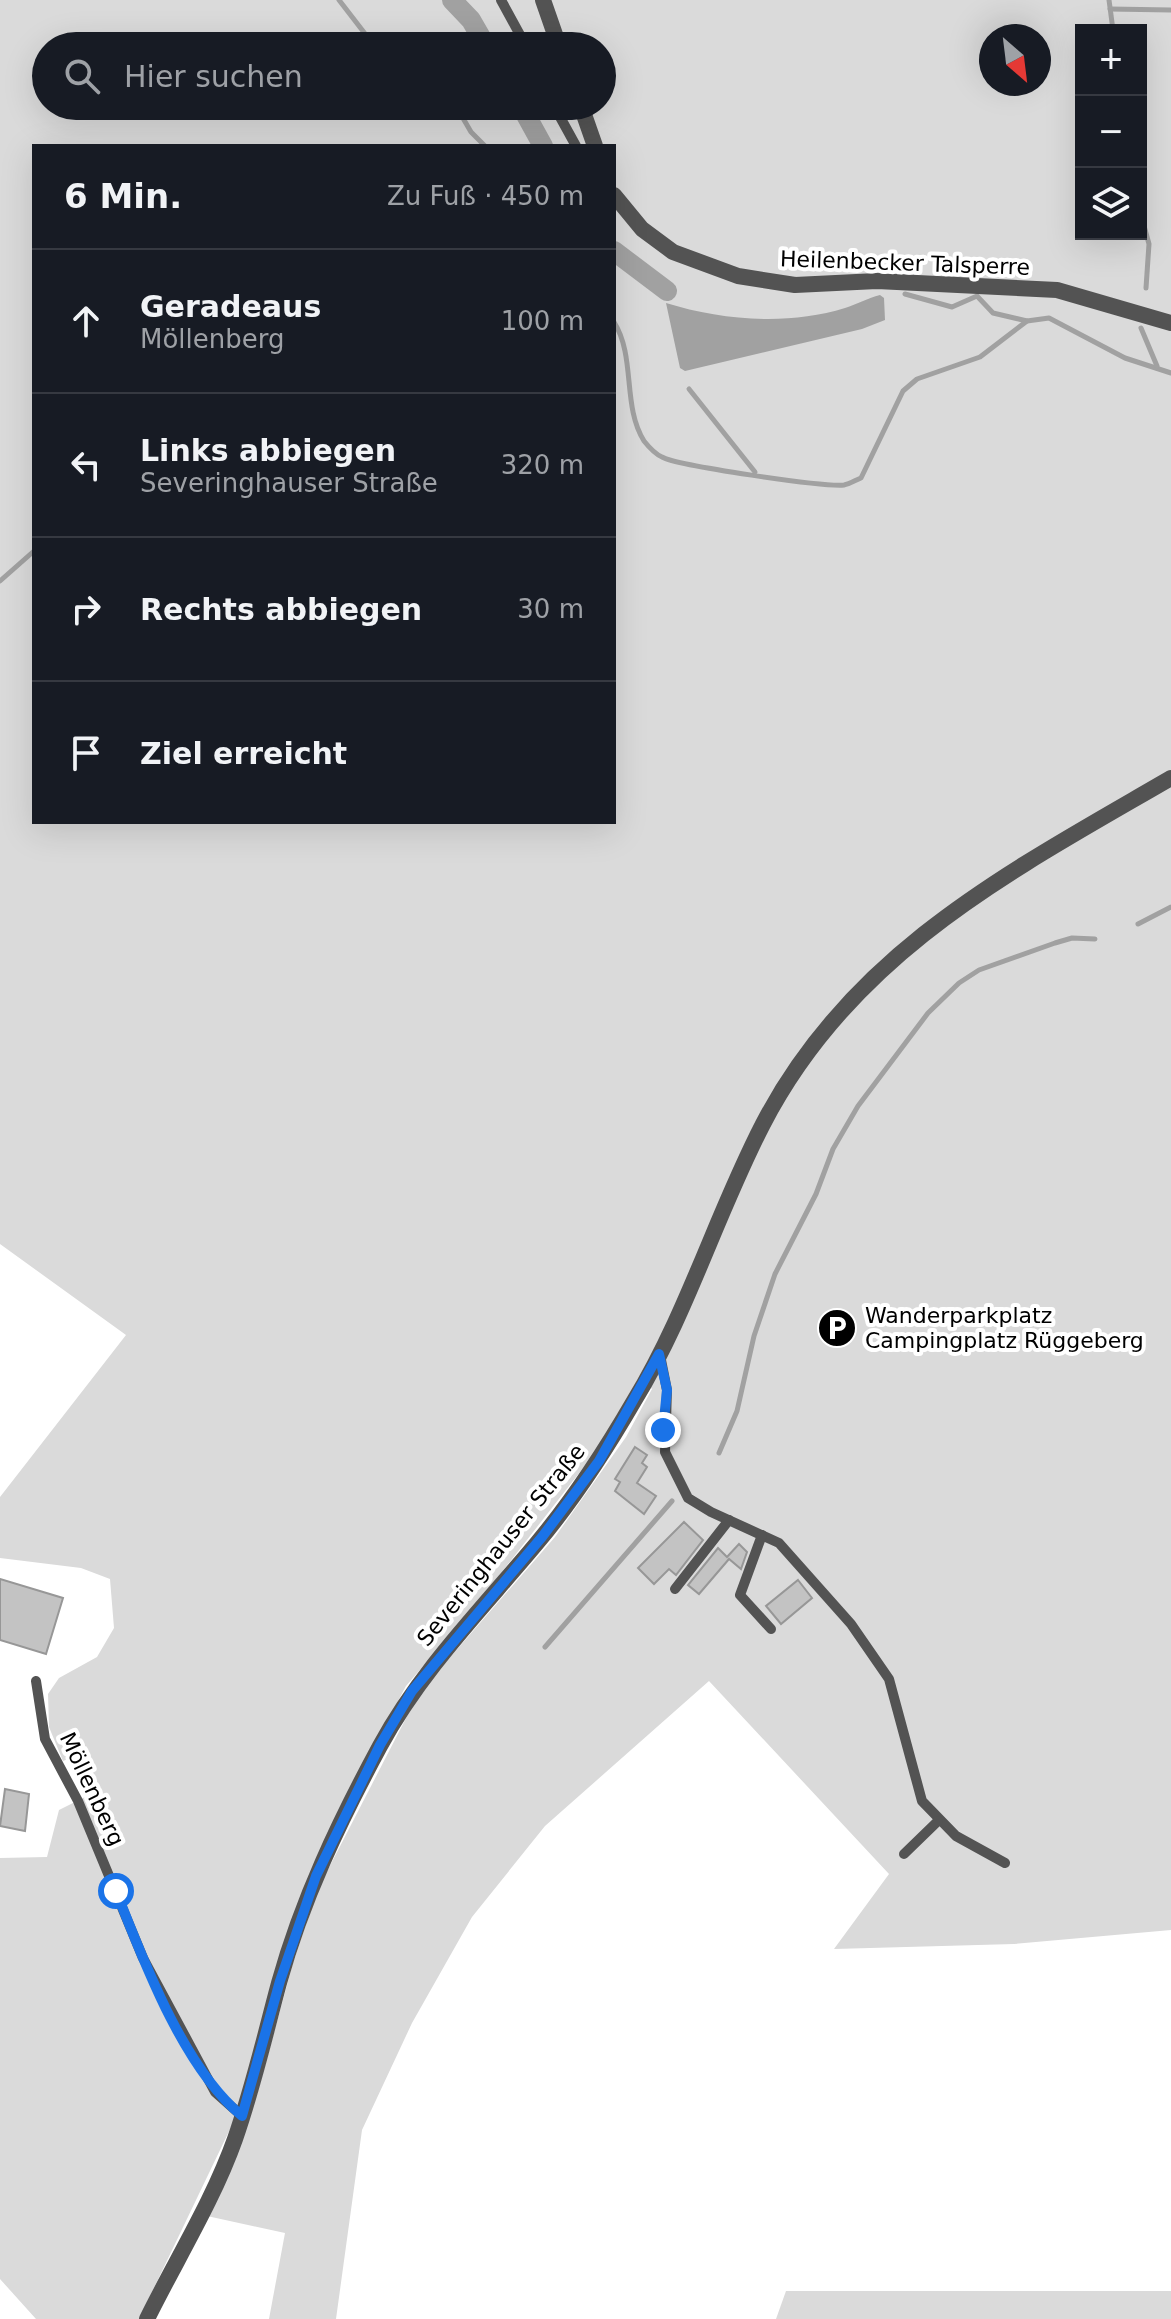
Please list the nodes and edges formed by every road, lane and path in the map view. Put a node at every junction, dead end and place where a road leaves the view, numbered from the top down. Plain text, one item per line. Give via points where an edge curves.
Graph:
1 (501, 0) edge
2 (543, 0) edge
3 (518, 32) edge
4 (554, 32) edge
5 (562, 120) edge
6 (586, 120) edge
7 (575, 144) edge
8 (594, 144) edge
9 (616, 197) edge
10 (1171, 323) edge
11 (1171, 778) edge
12 (659, 1354) junction
13 (729, 1520) junction
14 (762, 1535) junction
15 (675, 1589) dead end
16 (771, 1629) dead end
17 (36, 1681) dead end
18 (938, 1821) junction
19 (904, 1854) dead end
20 (1005, 1863) dead end
21 (242, 2116) junction
22 (147, 2319) edge

1 - 3 lane
2 - 4 street
5 - 7 lane
6 - 8 street
9 - 10 street, Heilenbecker Talsperre via 642,229 673,252 738,276 795,285 877,281 1057,290
11 - 12 street, Severinghauser Straße via 973,895 920,934 826,1027 763,1124
12 - 13 lane via 667,1390 665,1452 688,1498
12 - 21 street, Severinghauser Straße via 599,1461 412,1691 380,1745 311,1890
13 - 14 lane
13 - 15 lane
14 - 16 lane via 740,1595
14 - 18 lane via 779,1543 811,1578 882,1668 895,1696 916,1786
17 - 21 lane, Möllenberg via 45,1739 78,1801 143,1958 215,2092
18 - 19 lane
18 - 20 lane
21 - 22 street, Severinghauser Straße

